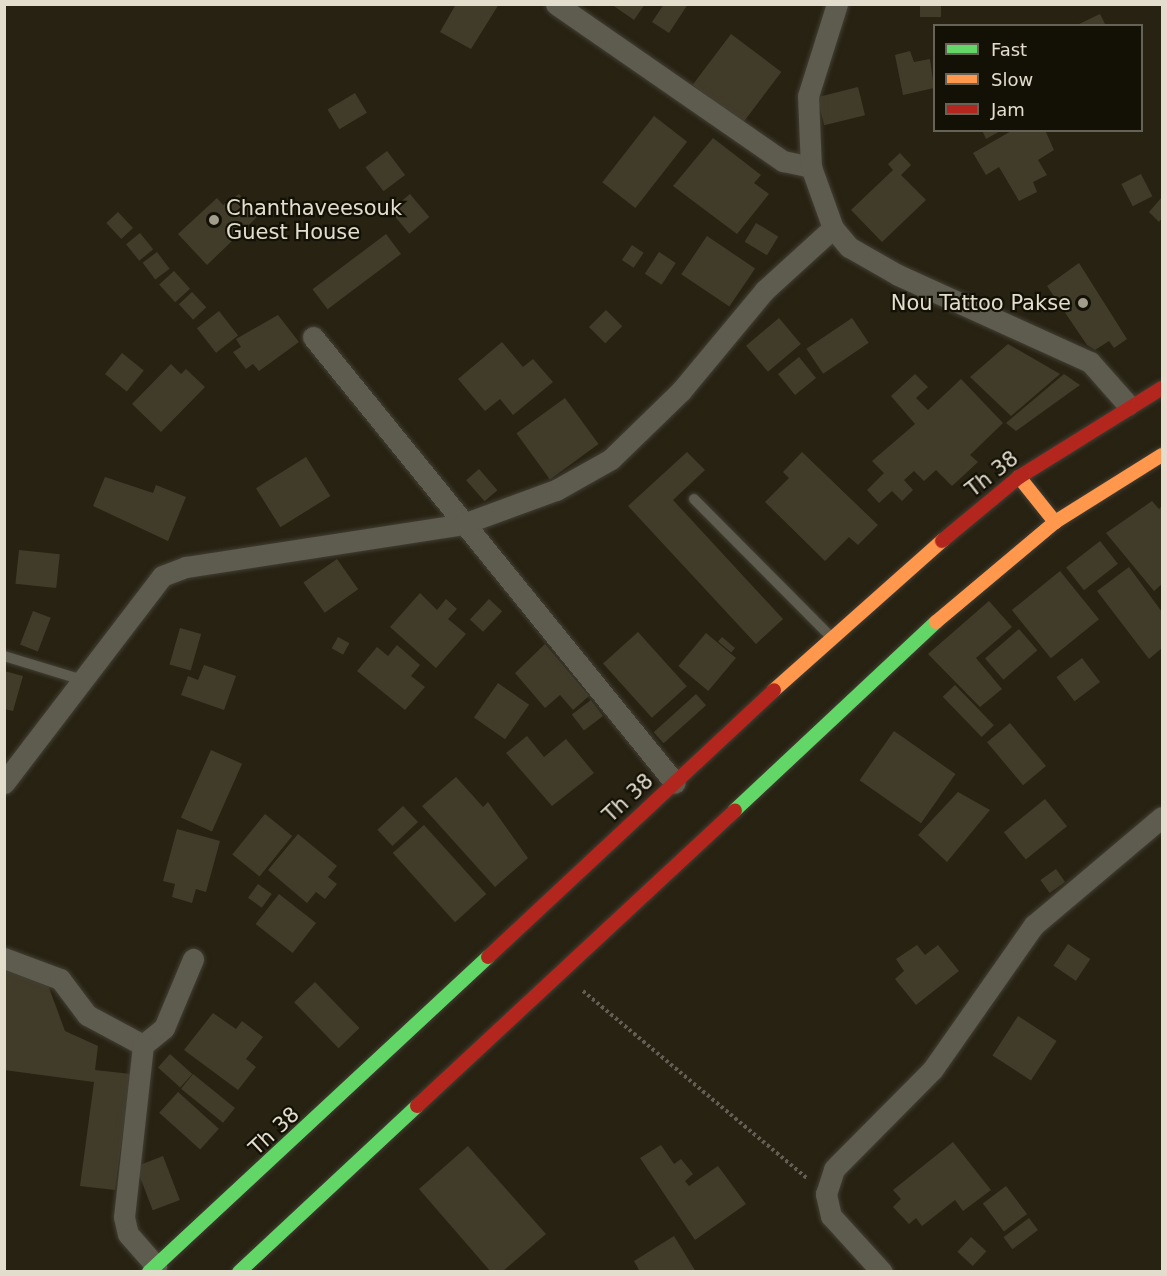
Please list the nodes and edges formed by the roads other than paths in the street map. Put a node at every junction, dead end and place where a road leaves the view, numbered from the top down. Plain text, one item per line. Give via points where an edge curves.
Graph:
1 (556, 4) edge
2 (837, 4) edge
3 (811, 167) junction
4 (833, 228) junction
5 (313, 337) dead end
6 (1162, 388) edge
7 (1128, 405) junction
8 (1162, 455) edge
9 (1019, 477) junction
10 (694, 499) dead end
11 (1055, 522) junction
12 (462, 524) junction
13 (831, 638) junction
14 (4, 656) edge
15 (86, 681) junction
16 (4, 783) edge
17 (675, 783) junction
18 (1162, 817) edge
19 (4, 958) edge
20 (193, 959) dead end
21 (143, 1045) junction
22 (152, 1269) edge
23 (239, 1272) edge
24 (882, 1272) edge

1 - 3 street via 783,161
2 - 3 street via 808,96
3 - 4 street
4 - 7 street via 849,247 898,275 1090,362
4 - 12 street via 765,290 681,392 611,459 556,490
5 - 12 street
6 - 7 street, Th 38
7 - 9 street, Th 38
8 - 11 street
9 - 11 street
9 - 13 street, Th 38
10 - 13 lane
11 - 23 street via 994,568
12 - 15 street via 186,567 162,576 140,599
12 - 17 street
13 - 17 street, Th 38
14 - 15 lane
15 - 16 street
17 - 22 street, Th 38
18 - 24 street via 1034,925 933,1070 834,1169 826,1194 831,1216
19 - 21 street via 60,980 87,1015
20 - 21 street via 164,1028
21 - 22 street via 124,1217 128,1234

